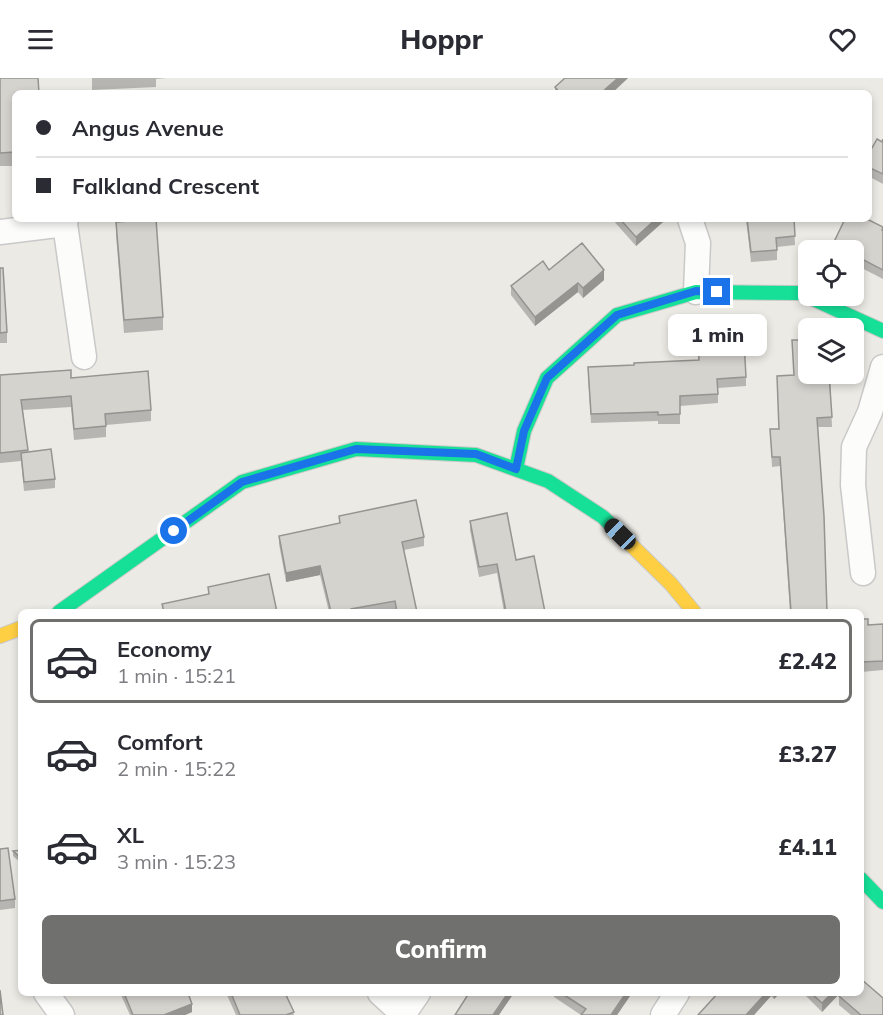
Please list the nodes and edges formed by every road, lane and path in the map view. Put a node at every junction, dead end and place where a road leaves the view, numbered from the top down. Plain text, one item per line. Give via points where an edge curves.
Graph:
1 (60, 222) edge
2 (66, 222) edge
3 (691, 222) edge
4 (0, 232) edge
5 (696, 291) junction
6 (883, 331) edge
7 (84, 357) dead end
8 (883, 367) edge
9 (516, 469) junction
10 (863, 573) dead end
11 (66, 609) edge
12 (692, 609) edge
13 (18, 629) edge
14 (0, 636) edge
15 (864, 882) edge
16 (883, 902) edge
17 (48, 996) edge
18 (383, 996) edge
19 (416, 996) edge
20 (675, 996) edge
21 (62, 1015) edge
22 (403, 1015) edge
23 (663, 1015) edge

1 - 4 street
2 - 7 street
3 - 5 street via 698,243
5 - 6 street via 800,293
5 - 9 street via 617,315 547,378 524,431
8 - 10 street via 870,412 854,447 853,485
9 - 11 street via 476,454 356,449 242,482
9 - 12 street via 548,481 603,517
13 - 14 street
15 - 16 street
17 - 21 street
18 - 22 street
19 - 22 street
20 - 23 street

